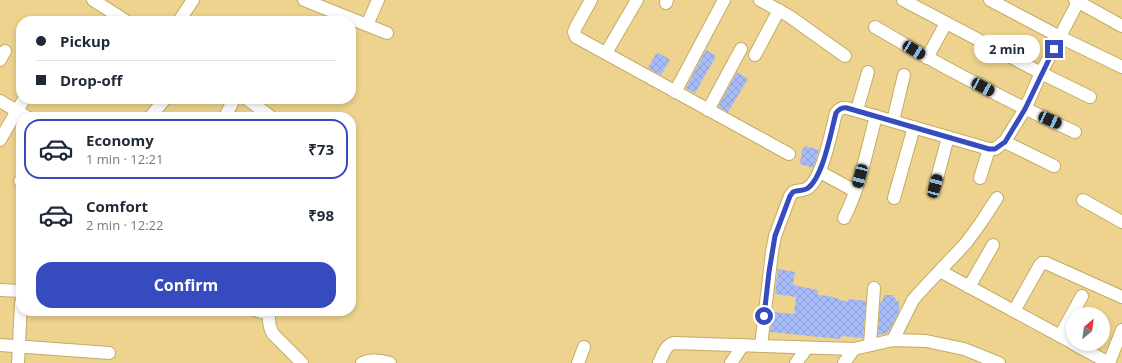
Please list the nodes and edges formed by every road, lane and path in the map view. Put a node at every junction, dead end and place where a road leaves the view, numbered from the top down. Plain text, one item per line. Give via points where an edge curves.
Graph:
1 (93, 0) edge
2 (193, 0) edge
3 (304, 0) edge
4 (378, 0) edge
5 (591, 0) edge
6 (637, 0) edge
7 (724, 0) edge
8 (760, 0) edge
9 (903, 0) edge
10 (990, 0) edge
11 (1077, 1) edge
12 (330, 5) edge
13 (926, 5) edge
14 (779, 10) junction
15 (118, 16) edge
16 (182, 16) edge
17 (349, 16) edge
18 (356, 20) edge
19 (946, 23) junction
20 (367, 26) junction
21 (1122, 26) edge
22 (875, 27) dead end
23 (387, 33) dead end
24 (1060, 37) junction
25 (741, 49) dead end
26 (606, 54) junction
27 (755, 56) dead end
28 (845, 56) dead end
29 (927, 58) junction
30 (1122, 67) edge
31 (868, 72) dead end
32 (1041, 73) junction
33 (904, 75) dead end
34 (675, 92) junction
35 (1090, 97) dead end
36 (0, 101) edge
37 (161, 104) edge
38 (254, 104) edge
39 (1025, 109) junction
40 (708, 110) junction
41 (857, 110) junction
42 (19, 112) edge
43 (154, 112) edge
44 (264, 112) edge
45 (876, 116) junction
46 (16, 121) edge
47 (893, 121) junction
48 (914, 127) junction
49 (1075, 132) dead end
50 (948, 137) junction
51 (0, 140) edge
52 (1005, 142) junction
53 (989, 149) junction
54 (789, 154) dead end
55 (1054, 166) dead end
56 (820, 172) junction
57 (980, 178) dead end
58 (935, 186) dead end
59 (855, 191) junction
60 (894, 198) dead end
61 (997, 198) dead end
62 (1083, 200) dead end
63 (844, 218) dead end
64 (1122, 222) edge
65 (993, 245) dead end
66 (940, 271) junction
67 (969, 287) junction
68 (874, 288) dead end
69 (0, 290) edge
70 (16, 291) edge
71 (1082, 296) dead end
72 (1122, 297) edge
73 (1014, 311) junction
74 (20, 316) edge
75 (270, 316) edge
76 (1122, 330) edge
77 (1060, 336) junction
78 (1066, 339) edge
79 (893, 340) junction
80 (0, 345) edge
81 (743, 345) junction
82 (870, 345) junction
83 (19, 346) junction
84 (761, 346) junction
85 (584, 347) dead end
86 (806, 348) junction
87 (854, 349) junction
88 (1087, 351) edge
89 (109, 353) dead end
90 (18, 363) edge
91 (302, 363) edge
92 (362, 363) edge
93 (390, 363) edge
94 (578, 363) edge
95 (659, 363) edge
96 (731, 363) edge
97 (796, 363) edge
98 (844, 363) edge
99 (998, 363) edge
100 (1109, 363) edge

1 - 15 street
2 - 16 street
3 - 12 street
4 - 20 street
5 - 26 street via 574,32 576,37
6 - 26 street
7 - 34 street
8 - 14 street
9 - 13 street
10 - 24 street
11 - 21 street
11 - 24 street
12 - 17 street
13 - 19 street
14 - 27 street
14 - 28 street
18 - 20 street
19 - 29 street
19 - 32 street
20 - 23 street
22 - 29 street
24 - 30 street
24 - 32 street
25 - 40 street
26 - 34 street
29 - 39 street
31 - 41 street
32 - 35 street
32 - 39 street
33 - 47 street
34 - 40 street
36 - 42 street
37 - 43 street
38 - 44 street
39 - 49 street
39 - 52 street
40 - 54 street
41 - 45 street
41 - 56 street via 842,107 836,113
45 - 47 street
45 - 59 street
46 - 51 street
47 - 48 street
48 - 50 street
48 - 60 street
50 - 53 street
50 - 58 street
52 - 53 street via 995,149
52 - 55 street
53 - 57 street
56 - 59 street
56 - 84 street via 809,187 793,192 790,196 775,236
59 - 63 street
61 - 66 street via 966,243
62 - 64 street
65 - 67 street
66 - 67 street
66 - 79 street via 913,300
67 - 73 street
68 - 82 street
69 - 70 street
71 - 77 street
72 - 73 street via 1042,263
73 - 77 street
74 - 83 street
75 - 91 street via 270,329 273,334
76 - 100 street
77 - 78 street
79 - 82 street
79 - 99 street via 926,341 964,349
80 - 83 street
81 - 84 street
81 - 95 street via 669,344
81 - 96 street
82 - 87 street
83 - 89 street
83 - 90 street
84 - 86 street
85 - 94 street
86 - 87 street
86 - 97 street
87 - 98 street
88 - 100 street
92 - 93 street via 370,360

